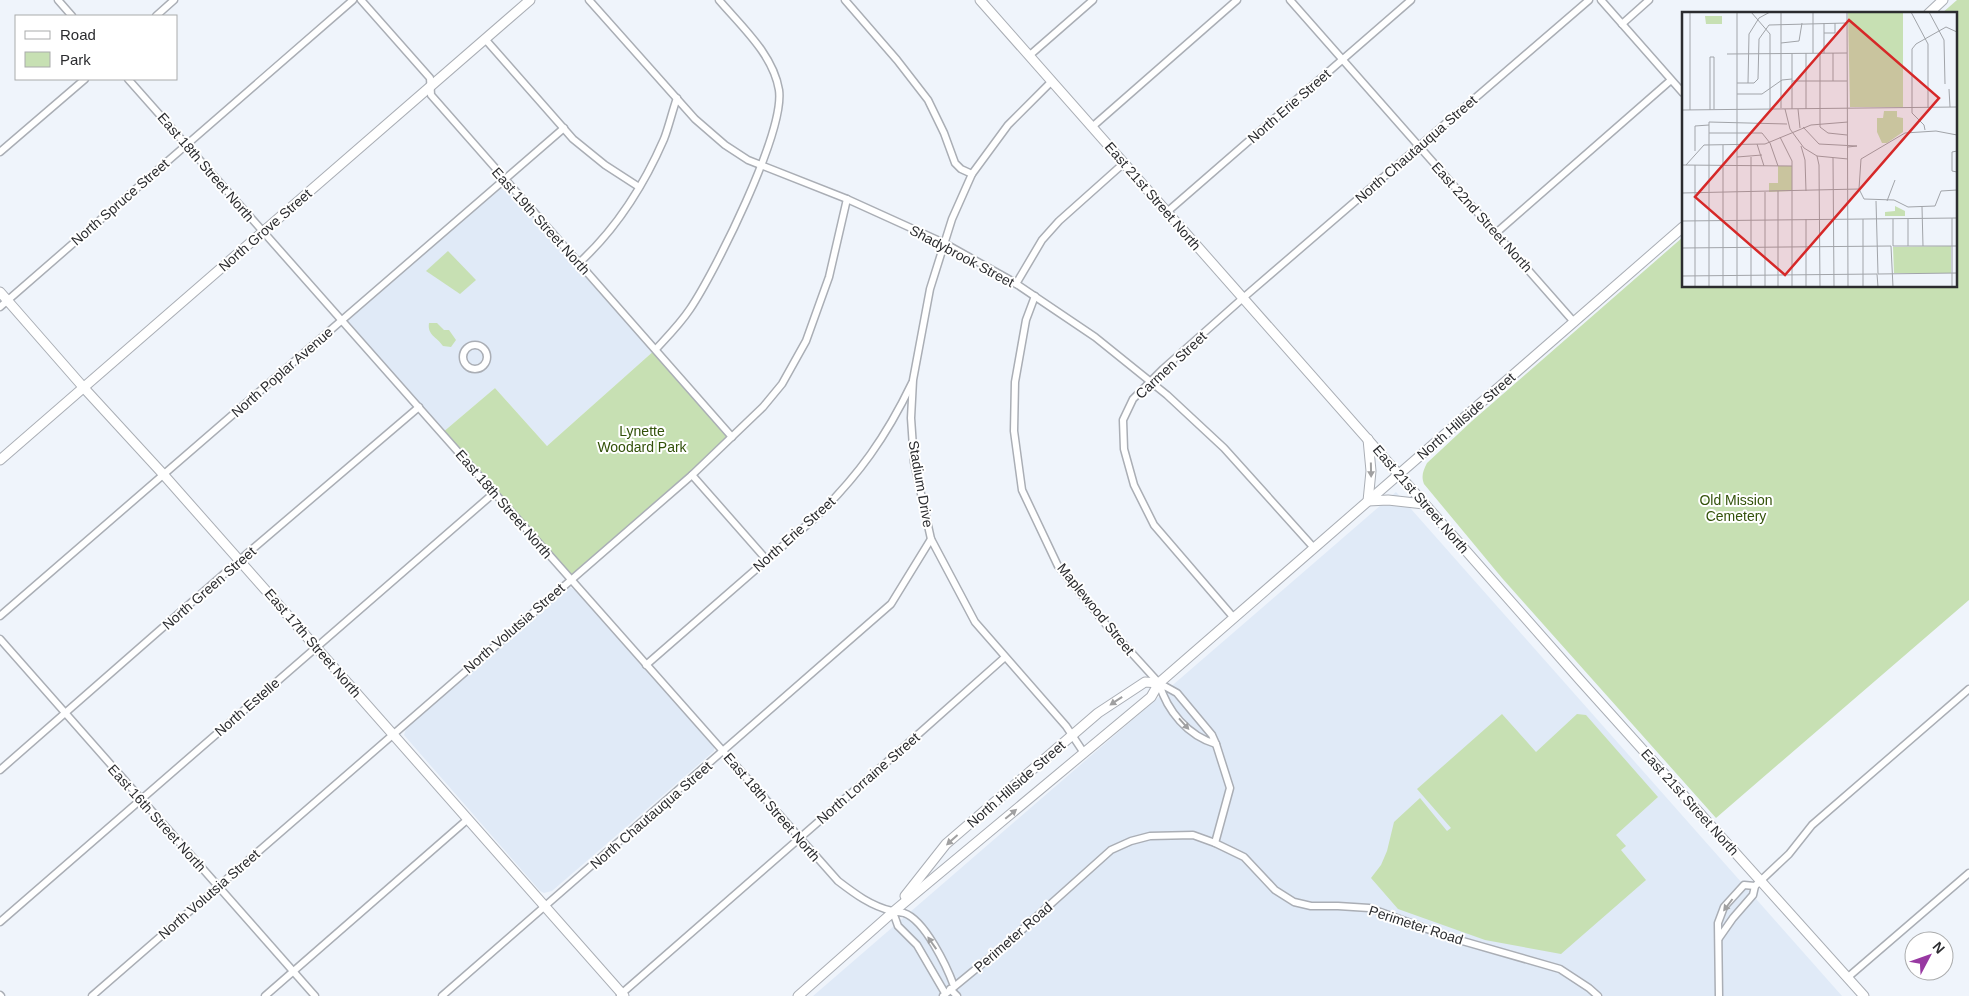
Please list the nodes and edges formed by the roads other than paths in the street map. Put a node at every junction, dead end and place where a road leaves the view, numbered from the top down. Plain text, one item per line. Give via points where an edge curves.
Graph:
1 (58, 0) edge
2 (174, 0) edge
3 (353, 0) edge
4 (361, 0) edge
5 (530, 0) edge
6 (589, 0) edge
7 (719, 0) edge
8 (845, 0) edge
9 (980, 0) edge
10 (1093, 0) edge
11 (1237, 0) edge
12 (1290, 0) edge
13 (1411, 0) edge
14 (1589, 0) edge
15 (1601, 0) edge
16 (1649, 0) edge
17 (1943, 0) edge
18 (1930, 12) edge
19 (71, 15) edge
20 (157, 15) edge
21 (1622, 24) junction
22 (485, 39) junction
23 (1030, 55) junction
24 (1343, 59) junction
25 (84, 80) edge
26 (129, 80) edge
27 (1671, 80) junction
28 (1052, 81) junction
29 (430, 87) junction
30 (1682, 92) edge
31 (677, 98) junction
32 (1092, 127) junction
33 (564, 128) junction
34 (186, 144) junction
35 (1419, 146) junction
36 (0, 152) edge
37 (1124, 163) junction
38 (760, 164) junction
39 (972, 174) junction
40 (505, 180) junction
41 (639, 187) junction
42 (847, 199) junction
43 (1167, 212) junction
44 (1682, 228) edge
45 (263, 232) junction
46 (1496, 232) junction
47 (944, 243) junction
48 (579, 263) junction
49 (1016, 284) junction
50 (0, 292) edge
51 (1035, 296) junction
52 (1243, 298) junction
53 (4, 304) edge
54 (342, 320) junction
55 (1574, 322) junction
56 (656, 349) junction
57 (913, 380) junction
58 (1151, 382) junction
59 (84, 388) junction
60 (419, 407) junction
61 (732, 437) junction
62 (1368, 439) junction
63 (0, 460) edge
64 (163, 474) junction
65 (1399, 474) junction
66 (692, 475) junction
67 (494, 492) junction
68 (1368, 501) junction
69 (1424, 504) junction
70 (931, 539) junction
71 (1314, 548) junction
72 (766, 559) junction
73 (240, 560) junction
74 (571, 579) junction
75 (0, 616) edge
76 (1234, 618) junction
77 (0, 639) edge
78 (316, 647) junction
79 (1004, 658) junction
80 (646, 665) junction
81 (1159, 684) junction
82 (1969, 689) edge
83 (65, 713) junction
84 (392, 734) junction
85 (1072, 736) junction
86 (1216, 744) junction
87 (724, 752) junction
88 (1084, 753) junction
89 (0, 770) edge
90 (140, 799) junction
91 (468, 819) junction
92 (800, 838) junction
93 (1215, 843) junction
94 (1969, 873) edge
95 (1758, 884) junction
96 (218, 887) junction
97 (545, 907) junction
98 (893, 912) junction
99 (0, 922) edge
100 (1719, 938) junction
101 (293, 971) junction
102 (1847, 978) junction
103 (948, 991) edge
104 (621, 995) edge
105 (92, 996) edge
106 (265, 996) edge
107 (314, 996) edge
108 (442, 996) edge
109 (798, 996) edge
110 (957, 996) edge
111 (1598, 996) edge
112 (1719, 996) edge
113 (1864, 996) edge

1 - 19 street
2 - 20 street
3 - 34 street, North Spruce Street
4 - 29 street, East 19th Street North via 430,78
5 - 22 main road, North Grove Street
6 - 31 street, Shadybrook Street
7 - 38 street via 774,71 779,108
8 - 39 street via 928,100 955,163
9 - 23 main road, East 21st Street North
10 - 23 street
11 - 32 street
12 - 24 street, East 22nd Street North
13 - 24 street, North Erie Street
14 - 35 street, North Chautauqua Street
15 - 21 street
16 - 21 street
17 - 18 main road
21 - 27 street
22 - 29 main road, North Grove Street
22 - 33 street
23 - 28 main road, East 21st Street North
24 - 35 street, East 22nd Street North
24 - 43 street, North Erie Street
25 - 36 street
26 - 34 street, East 18th Street North
27 - 30 street
27 - 46 street
28 - 32 main road, East 21st Street North
28 - 39 street via 1008,125
29 - 40 street, East 19th Street North via 431,94
29 - 45 main road, North Grove Street
31 - 38 street, Shadybrook Street via 725,145
31 - 41 street via 664,138
32 - 37 main road, East 21st Street North
33 - 40 street, North Poplar Avenue
33 - 41 street via 605,165
34 - 45 street, East 18th Street North
34 - 53 street, North Spruce Street
35 - 46 street, East 22nd Street North
35 - 52 street, North Chautauqua Street
37 - 43 main road, East 21st Street North
37 - 49 street via 1053,227
38 - 42 street, Shadybrook Street
38 - 56 street via 726,246 707,282 675,329
39 - 47 street, Stadium Drive
40 - 48 street, East 19th Street North
40 - 54 street, North Poplar Avenue
41 - 48 street via 620,218
42 - 47 street, Shadybrook Street
42 - 61 street, North Volutsia Street via 829,276 806,341 782,384
43 - 52 main road, East 21st Street North
44 - 55 main road, North Hillside Street
45 - 54 street, East 18th Street North
45 - 59 main road, North Grove Street
46 - 55 street, East 22nd Street North
47 - 49 street, Shadybrook Street
47 - 57 street, Stadium Drive via 930,289
48 - 56 street, East 19th Street North
49 - 51 street, Shadybrook Street
50 - 53 main road, East 17th Street North
51 - 58 street, Shadybrook Street via 1095,337
51 - 81 street, Maplewood Street via 1026,320 1015,382 1014,430 1022,490 1058,566
52 - 58 street, Carmen Street
52 - 62 main road, East 21st Street North
53 - 59 main road, East 17th Street North
54 - 60 street, East 18th Street North
54 - 64 street, North Poplar Avenue
55 - 65 main road, North Hillside Street
56 - 61 street, East 19th Street North
57 - 70 street, Stadium Drive via 914,462
57 - 72 street, North Erie Street via 894,420 869,458 816,517
58 - 71 street, Shadybrook Street via 1224,448
58 - 76 street, Carmen Street via 1134,399 1123,420 1124,449 1134,485 1154,525
59 - 63 main road, North Grove Street
59 - 64 main road, East 17th Street North
60 - 67 street, East 18th Street North
60 - 73 street, North Green Street
61 - 66 street, North Volutsia Street
62 - 65 main road, East 21st Street North
62 -> 68 main road via 1371,471
64 - 73 main road, East 17th Street North
64 - 75 street, North Poplar Avenue
65 - 68 main road, North Hillside Street
65 - 69 main road, East 21st Street North
66 - 72 street
66 - 74 street, North Volutsia Street
67 - 74 street, East 18th Street North
67 - 78 street, North Estelle
68 - 69 main road
68 - 71 main road, North Hillside Street
69 - 95 main road, East 21st Street North
70 - 79 street, Stadium Drive via 975,622
70 - 87 street, North Chautauqua Street via 891,604
71 - 76 main road, North Hillside Street
72 - 80 street, North Erie Street
73 - 78 main road, East 17th Street North
73 - 83 street, North Green Street
74 - 80 street, East 18th Street North
74 - 84 street, North Volutsia Street
76 - 81 main road, North Hillside Street
77 - 83 street, East 16th Street North
78 - 84 main road, East 17th Street North
78 - 90 street, North Estelle
79 - 85 street, Stadium Drive
79 - 92 street, North Lorraine Street
80 - 87 street, East 18th Street North
81 -> 85 main road, North Hillside Street via 1145,682 1098,713
81 - 86 street via 1177,693
81 -> 86 street via 1164,701 1188,729 1202,740
81 - 88 main road, North Hillside Street via 1151,696
82 - 95 street via 1812,825 1789,854
83 - 89 street, North Green Street
83 - 90 street, East 16th Street North
84 - 91 main road, East 17th Street North
84 - 96 street, North Volutsia Street
85 - 88 street, Stadium Drive
85 -> 98 main road, North Hillside Street via 946,844
86 - 93 street via 1230,788
87 - 92 street, East 18th Street North
87 - 97 street, North Chautauqua Street
98 -> 88 main road, North Hillside Street
90 - 96 street, East 16th Street North
90 - 99 street, North Estelle
91 - 97 main road, East 17th Street North
91 - 101 street
92 - 98 street, East 18th Street North via 838,881 864,900
92 - 104 street, North Lorraine Street
93 - 103 street, Perimeter Road via 1193,835 1150,836 1111,850 1005,945
93 - 111 street, Perimeter Road via 1244,857 1275,890 1294,902 1311,906 1369,908 1452,938 1560,969
94 - 102 street
95 - 100 street
95 -> 100 street via 1744,885 1724,907 1718,923
95 - 102 main road, East 21st Street North
96 - 101 street, East 16th Street North
96 - 105 street, North Volutsia Street
97 - 104 main road, East 17th Street North
97 - 108 street, North Chautauqua Street
98 - 103 street via 898,926 917,945
103 -> 98 street, East 18th Street North via 944,959 920,926 906,913
98 - 109 main road, North Hillside Street
100 - 112 street
101 - 106 street
101 - 107 street, East 16th Street North
102 - 113 main road, East 21st Street North
103 - 110 street

